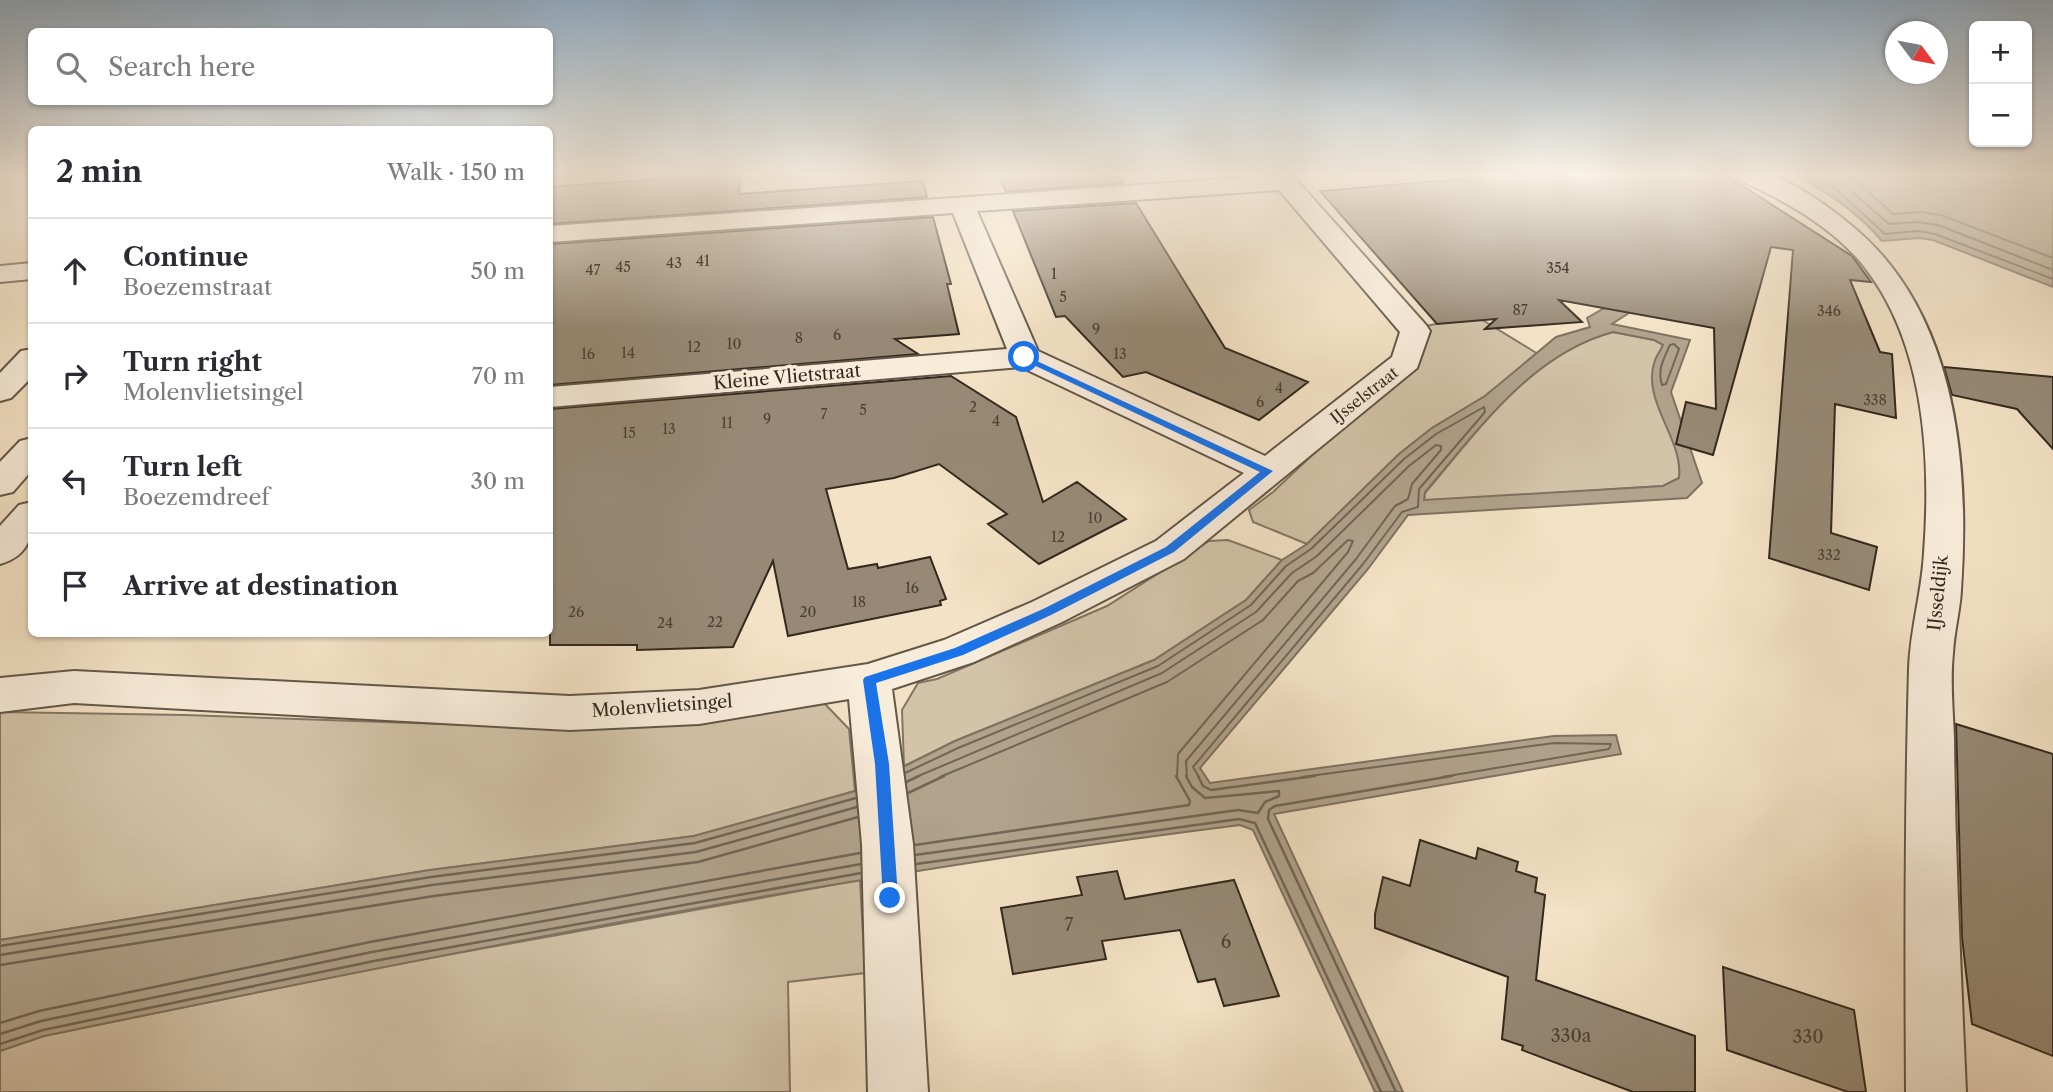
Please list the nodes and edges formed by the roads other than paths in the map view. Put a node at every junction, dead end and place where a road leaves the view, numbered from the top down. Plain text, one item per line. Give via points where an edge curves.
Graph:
1 (650, 227) edge
2 (971, 227) edge
3 (1328, 227) edge
4 (1838, 227) edge
5 (553, 234) edge
6 (28, 271) edge
7 (0, 274) edge
8 (1024, 357) junction
9 (28, 362) edge
10 (0, 391) edge
11 (553, 397) edge
12 (28, 452) edge
13 (1268, 471) junction
14 (0, 484) edge
15 (28, 518) edge
16 (0, 551) edge
17 (869, 680) junction
18 (0, 695) edge
19 (898, 1092) edge
20 (1936, 1092) edge

1 - 5 street
2 - 8 street
3 - 13 street, IJsselstraat via 1415,331 1406,361
4 - 20 street, IJsseldijk via 1877,264 1906,311 1927,363 1940,444 1944,534 1931,656 1929,827
6 - 7 street
8 - 11 street, Kleine Vlietstraat
8 - 13 street
9 - 10 street
12 - 14 street
13 - 17 street, Molenvlietsingel via 1170,550 959,651
15 - 16 street
17 - 18 street, Molenvlietsingel via 699,707 570,713 74,687
17 - 19 street via 882,764

